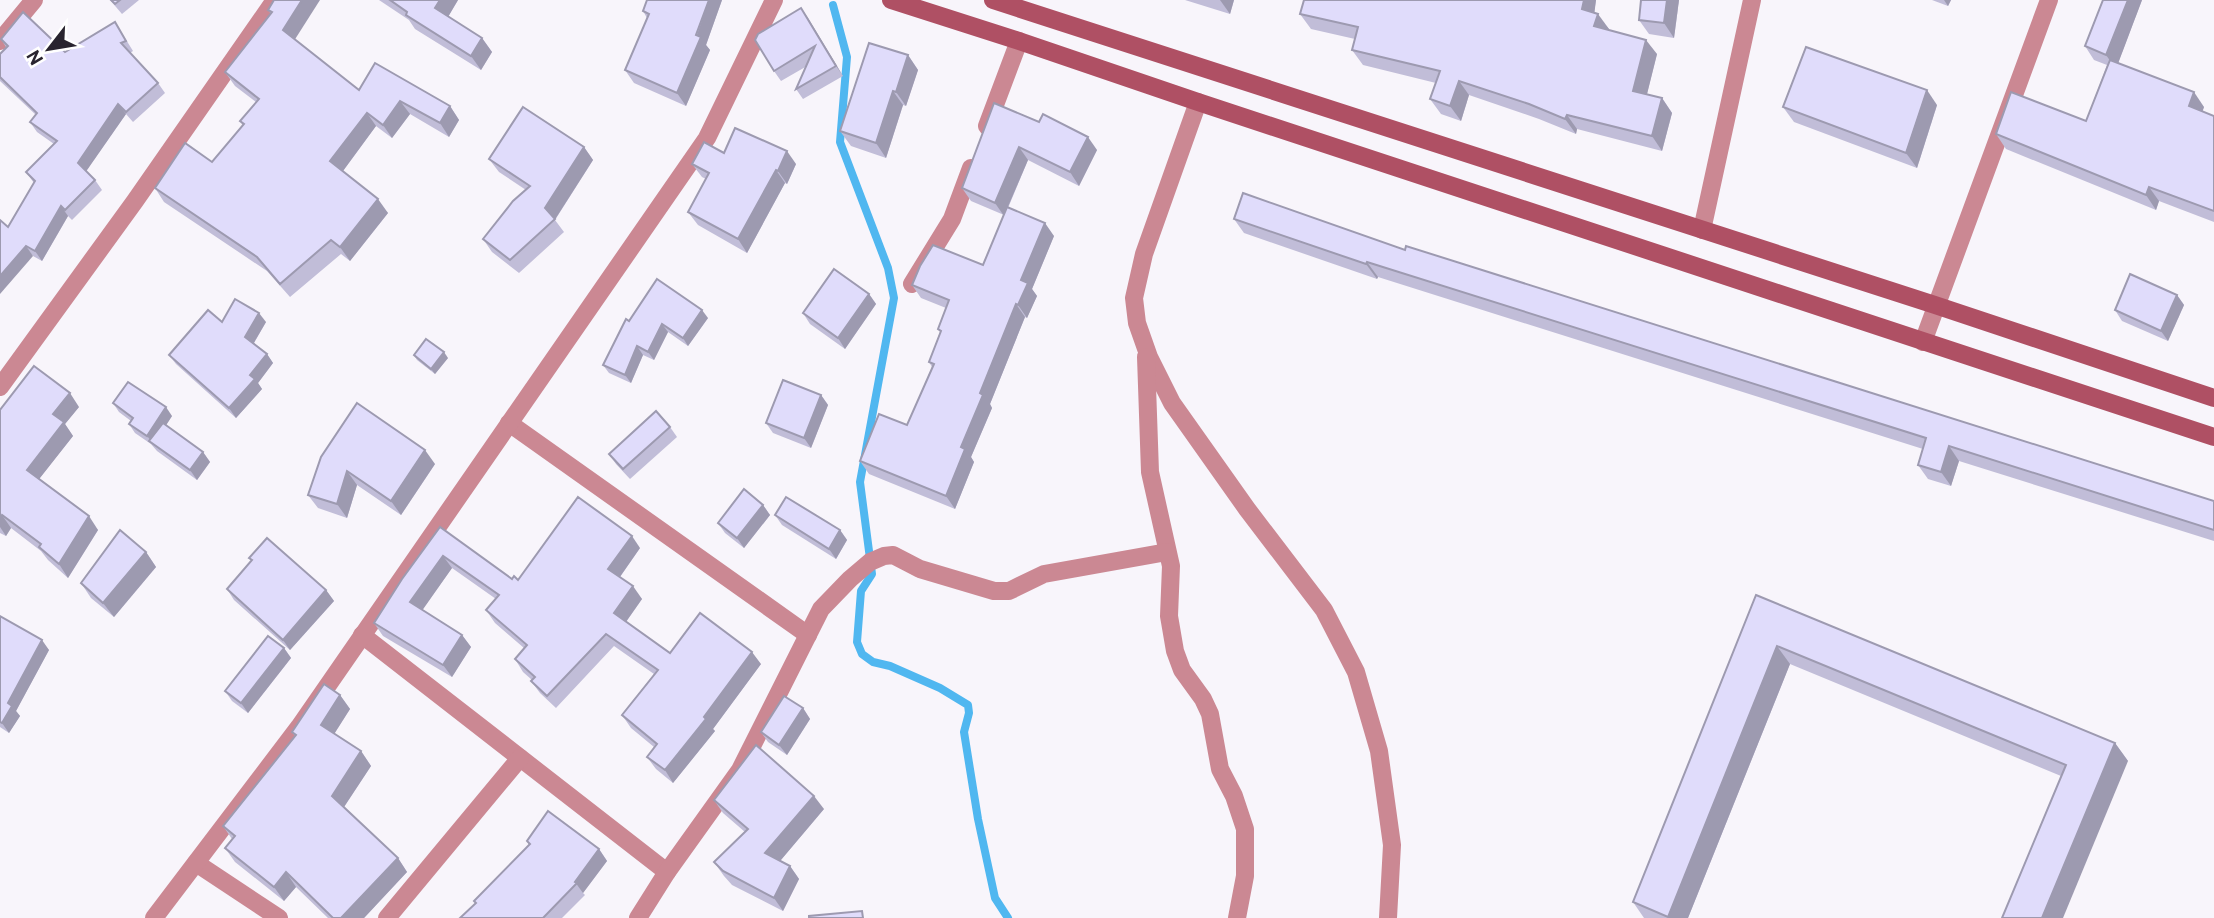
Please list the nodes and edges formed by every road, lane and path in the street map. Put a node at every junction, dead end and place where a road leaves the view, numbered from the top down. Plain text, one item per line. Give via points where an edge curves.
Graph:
1 (34, 0) edge
2 (275, 0) edge
3 (774, 0) edge
4 (891, 0) edge
5 (993, 0) edge
6 (1752, 0) edge
7 (2049, 0) edge
8 (1019, 40) junction
9 (0, 41) edge
10 (1198, 102) junction
11 (1702, 230) junction
12 (912, 284) edge
13 (1936, 305) junction
14 (1923, 342) junction
15 (1145, 346) junction
16 (0, 387) edge
17 (2214, 398) edge
18 (509, 423) junction
19 (2214, 437) edge
20 (1167, 551) junction
21 (362, 635) junction
22 (808, 635) junction
23 (520, 758) junction
24 (196, 863) junction
25 (667, 872) junction
26 (154, 918) edge
27 (279, 918) edge
28 (387, 918) edge
29 (638, 918) edge
30 (1237, 918) edge
31 (1388, 918) edge

1 - 9 street
2 - 16 street
3 - 18 street via 707,138
4 - 8 main road
5 - 11 main road
6 - 11 street
7 - 13 street
8 - 10 main road
8 - 12 street via 952,219
10 - 14 main road
10 - 15 street via 1144,254 1134,298
11 - 13 main road
13 - 14 street
13 - 17 main road
14 - 19 main road
15 - 20 street via 1150,472
15 - 31 street via 1172,403 1324,610 1356,672 1379,751 1392,845
18 - 21 street
18 - 22 street
20 - 22 street via 1044,574 1009,591 994,591 920,569 893,555 884,556 870,562 821,609
20 - 30 street via 1175,651 1210,714 1220,769 1245,829 1245,876
21 - 23 street
21 - 24 street
22 - 25 street via 740,771
23 - 25 street
23 - 28 street
24 - 26 street
24 - 27 street
25 - 29 street

